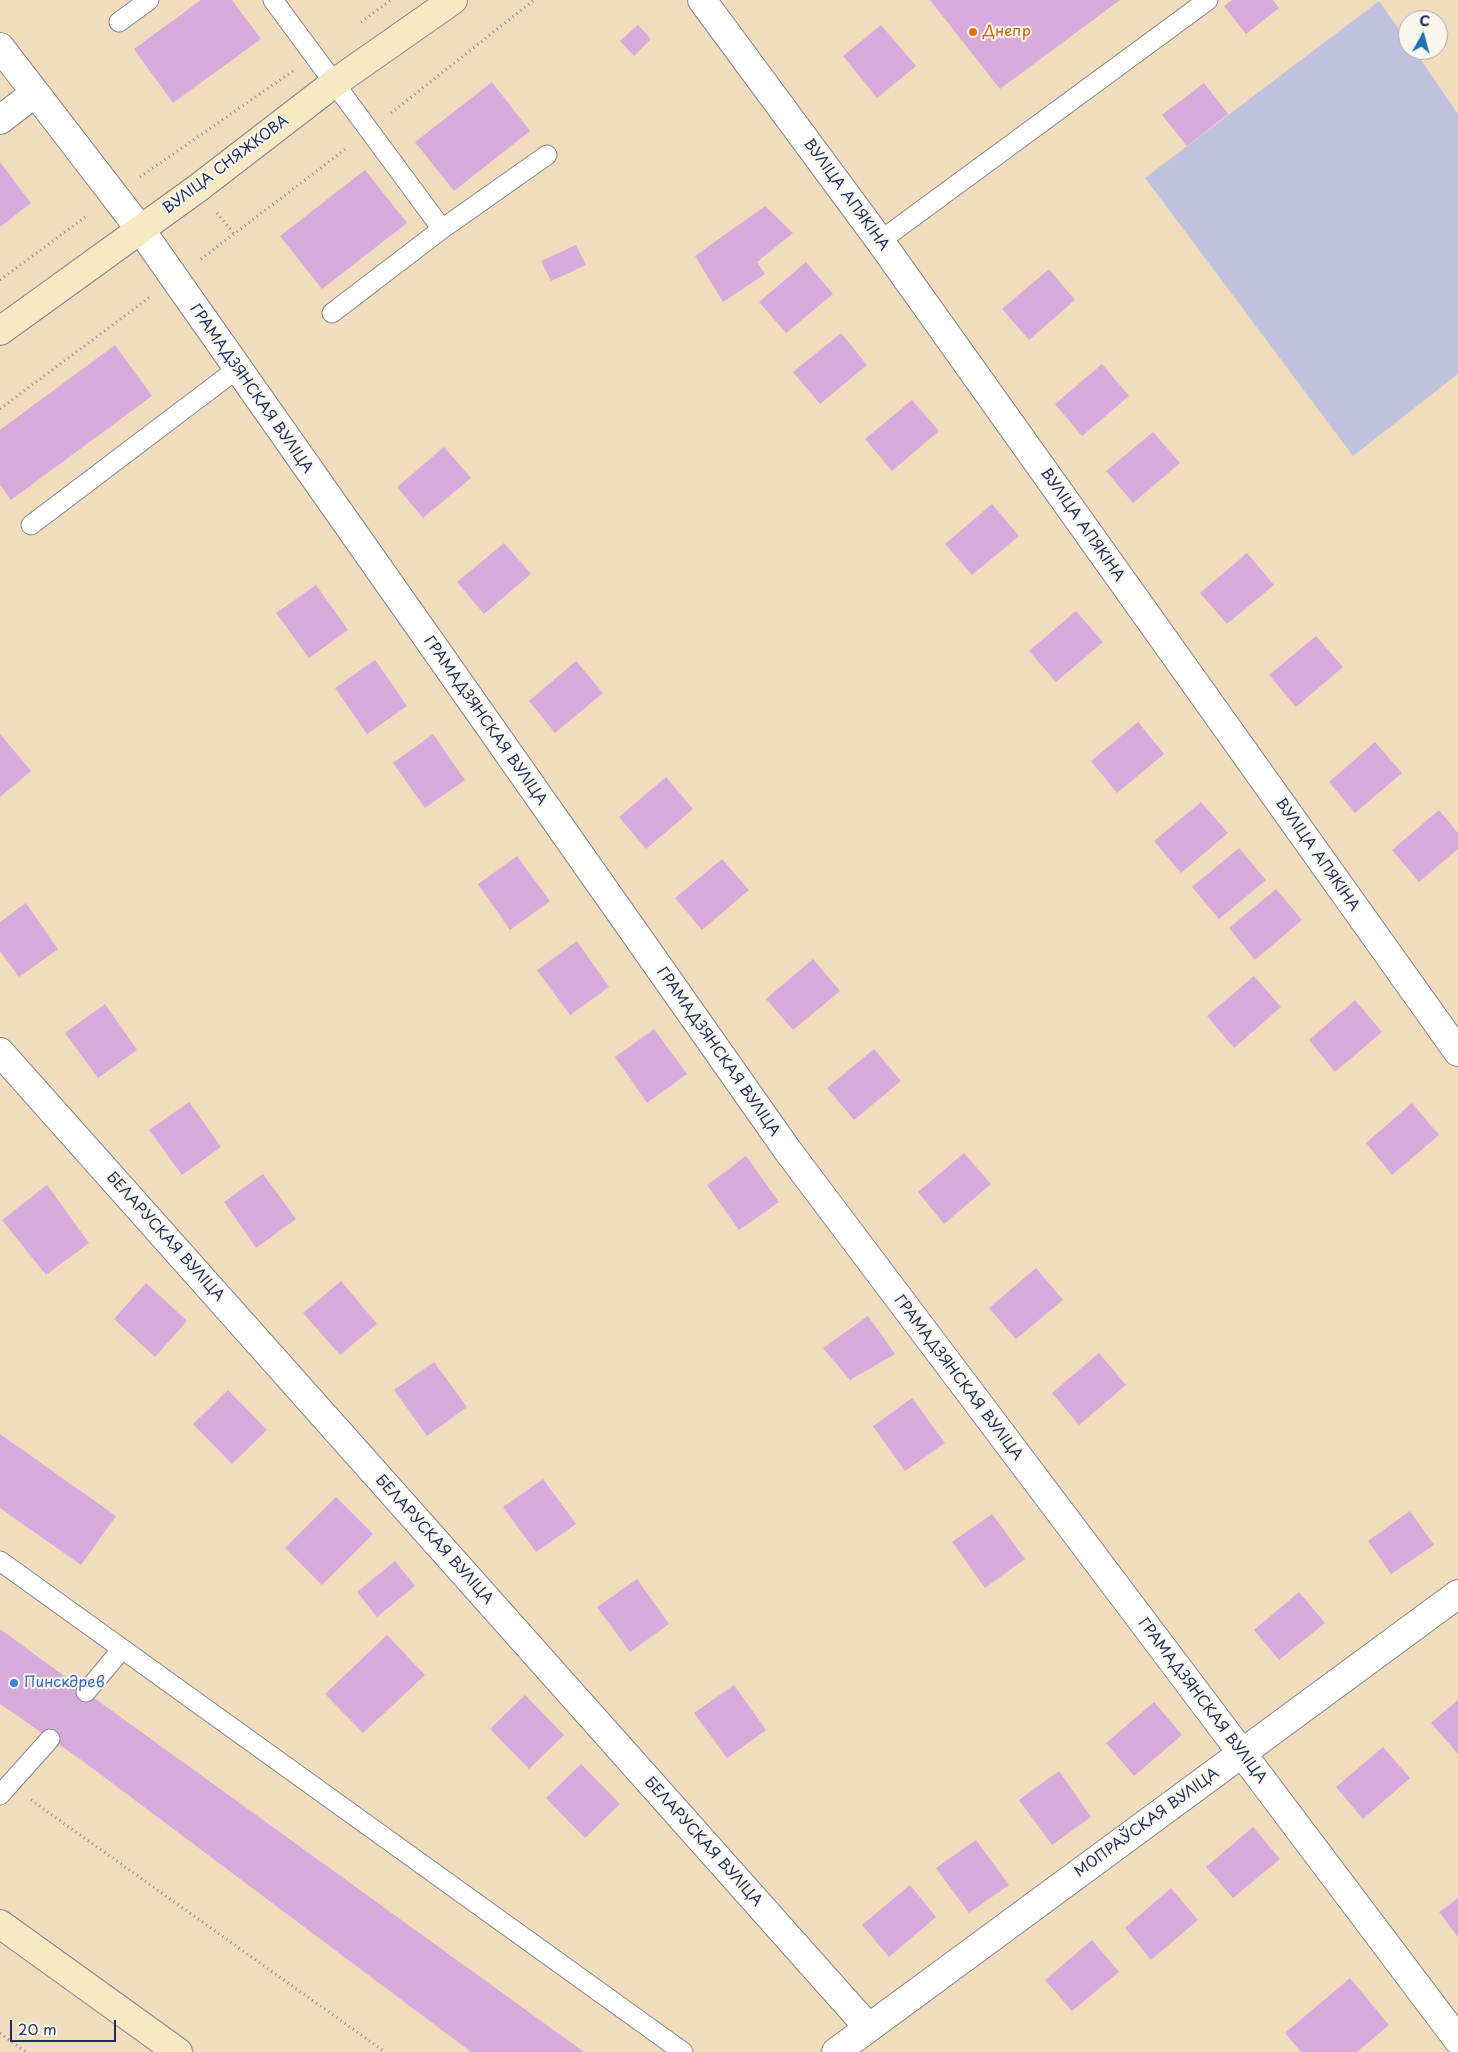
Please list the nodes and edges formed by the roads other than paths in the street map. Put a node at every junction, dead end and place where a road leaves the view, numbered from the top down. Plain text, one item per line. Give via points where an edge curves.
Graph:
1 (149, 0) edge
2 (273, 0) edge
3 (452, 0) edge
4 (702, 0) edge
5 (1208, 0) edge
6 (119, 22) dead end
7 (0, 47) edge
8 (333, 84) junction
9 (35, 93) junction
10 (0, 120) edge
11 (547, 156) dead end
12 (140, 229) junction
13 (442, 229) junction
14 (880, 241) junction
15 (332, 313) dead end
16 (0, 331) edge
17 (237, 369) junction
18 (31, 525) dead end
19 (0, 1052) edge
20 (1458, 1052) edge
21 (0, 1561) edge
22 (1458, 1594) edge
23 (122, 1649) junction
24 (86, 1692) dead end
25 (50, 1738) dead end
26 (1241, 1754) junction
27 (5, 1790) edge
28 (0, 1924) edge
29 (868, 2027) junction
30 (1458, 2040) edge
31 (178, 2052) edge
32 (683, 2052) edge
33 (836, 2052) edge

1 - 6 lane
2 - 8 lane
3 - 8 street, ВУЛІЦА СНЯЖКОВА
4 - 14 street, ВУЛІЦА АПЯКІНА
5 - 14 lane
7 - 9 street, ГРАМАДЗЯНСКАЯ ВУЛІЦА
8 - 12 street, ВУЛІЦА СНЯЖКОВА
8 - 13 lane
9 - 10 street
9 - 12 street, ГРАМАДЗЯНСКАЯ ВУЛІЦА
11 - 13 lane
12 - 16 street, ВУЛІЦА СНЯЖКОВА
12 - 17 street, ГРАМАДЗЯНСКАЯ ВУЛІЦА
13 - 15 lane
14 - 20 street, ВУЛІЦА АПЯКІНА
17 - 18 lane
17 - 26 street, ГРАМАДЗЯНСКАЯ ВУЛІЦА via 788,1152
19 - 29 street, БЕЛАРУСКАЯ ВУЛІЦА
21 - 23 lane
22 - 26 street, МОПРАЎСКАЯ ВУЛІЦА
23 - 24 lane
23 - 32 lane
25 - 27 lane
26 - 29 street, МОПРАЎСКАЯ ВУЛІЦА
26 - 30 street, ГРАМАДЗЯНСКАЯ ВУЛІЦА
28 - 31 street
29 - 33 street, МОПРАЎСКАЯ ВУЛІЦА

